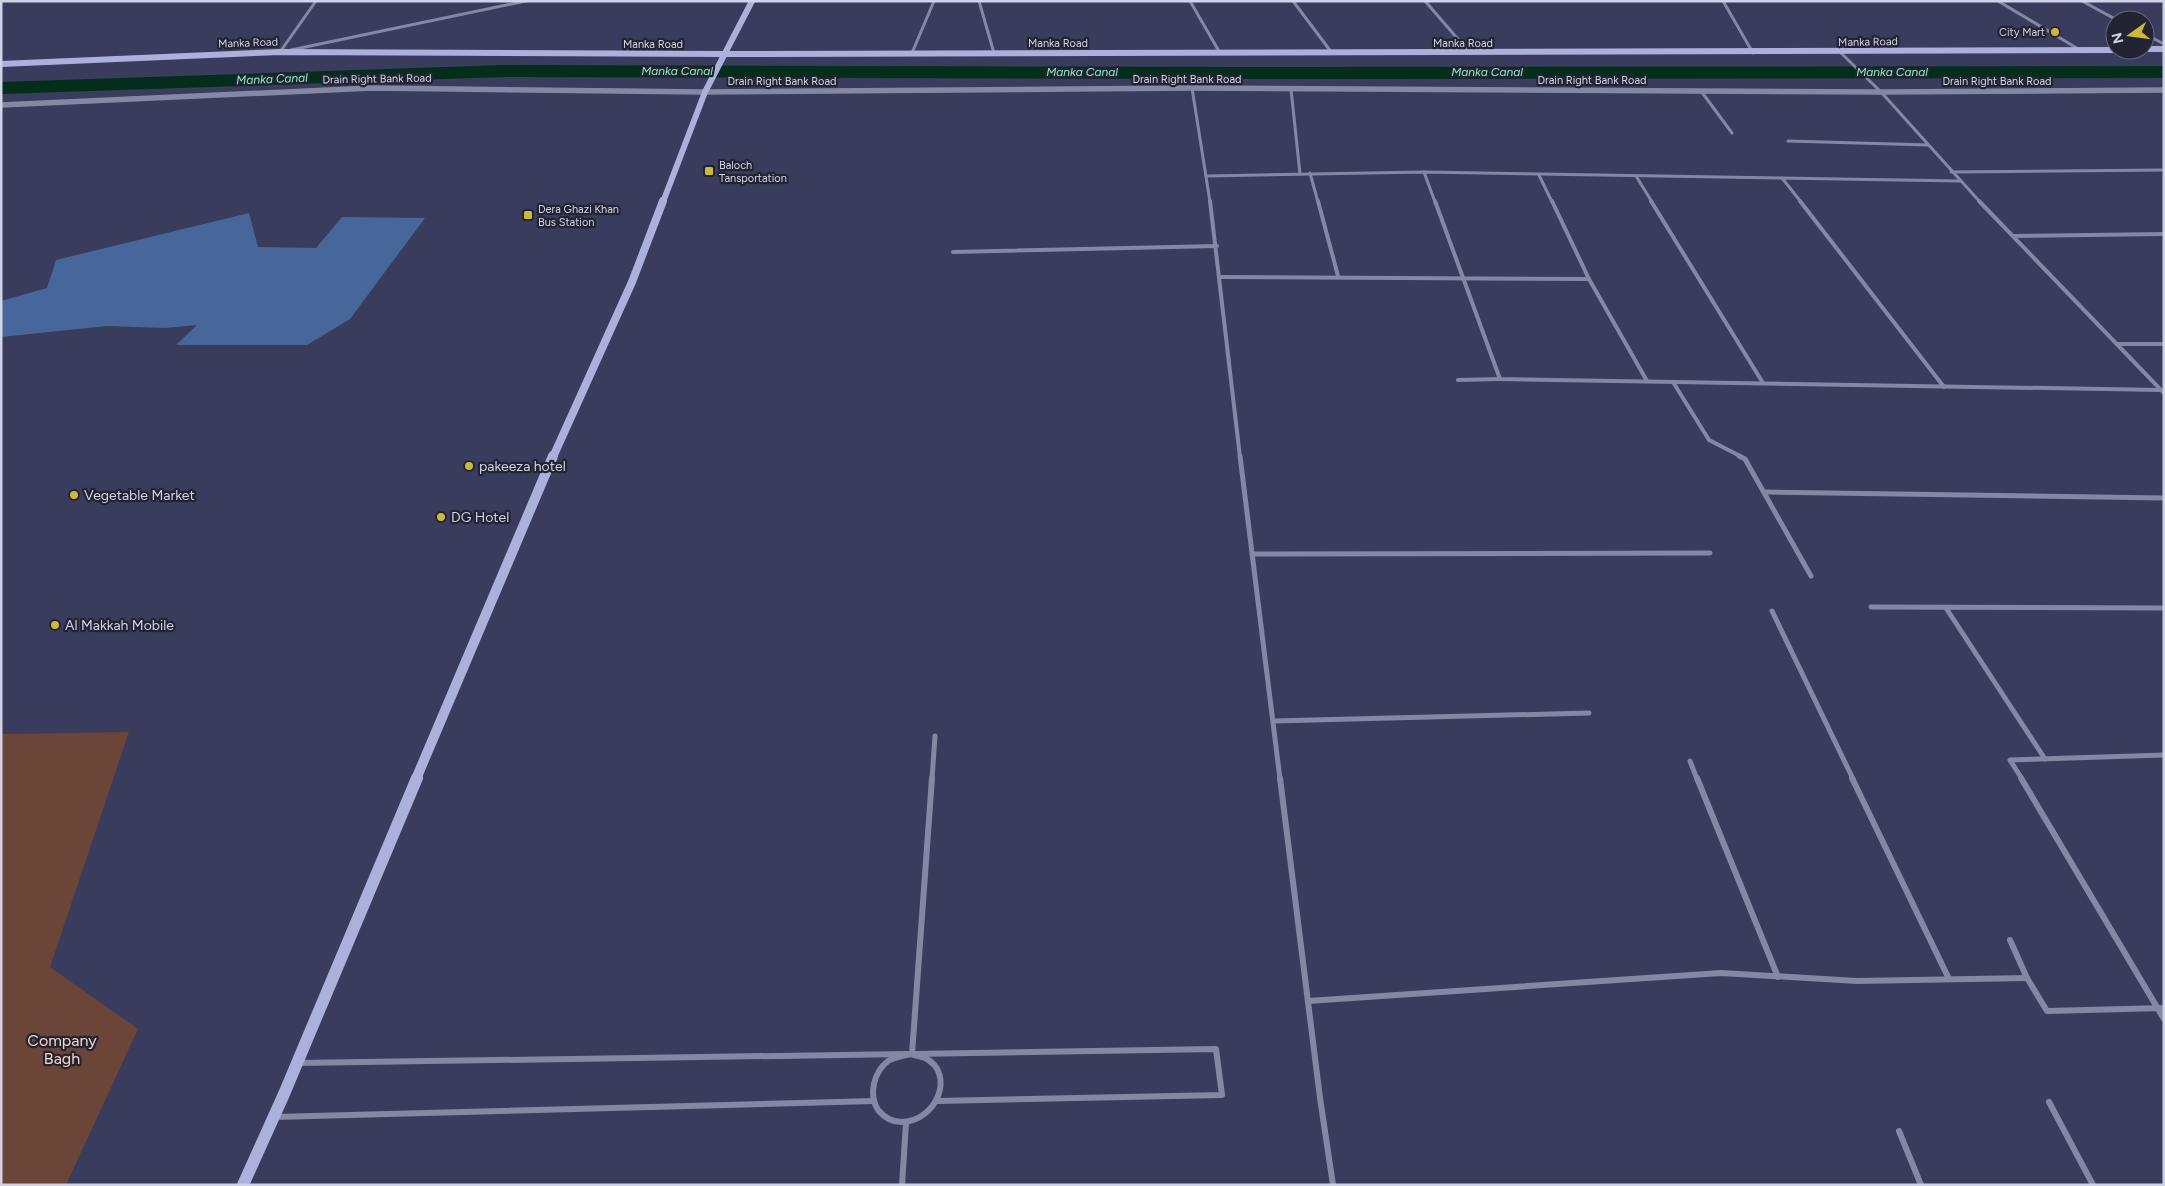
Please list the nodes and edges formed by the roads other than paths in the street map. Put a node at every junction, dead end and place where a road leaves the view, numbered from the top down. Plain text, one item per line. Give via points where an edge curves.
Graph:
1 (316, 1) edge
2 (526, 1) edge
3 (752, 1) edge
4 (934, 1) edge
5 (979, 1) edge
6 (1190, 1) edge
7 (1293, 1) edge
8 (1425, 1) edge
9 (1723, 1) edge
10 (1998, 1) edge
11 (2082, 1) edge
12 (2105, 13) edge
13 (2080, 50) junction
14 (2105, 50) edge
15 (280, 52) junction
16 (1753, 52) junction
17 (1840, 52) junction
18 (912, 53) junction
19 (994, 53) junction
20 (1220, 53) junction
21 (1332, 53) junction
22 (1470, 53) junction
23 (724, 54) junction
24 (1, 64) edge
25 (1192, 88) junction
26 (1291, 89) junction
27 (2164, 90) edge
28 (1701, 91) junction
29 (705, 92) junction
30 (1881, 92) junction
31 (1, 105) edge
32 (1732, 133) dead end
33 (1788, 141) dead end
34 (1928, 144) junction
35 (2164, 170) edge
36 (1424, 172) junction
37 (1951, 172) junction
38 (1300, 174) junction
39 (1310, 174) junction
40 (1539, 174) junction
41 (1208, 176) junction
42 (1636, 176) junction
43 (1782, 178) junction
44 (1960, 181) junction
45 (2164, 234) edge
46 (2013, 236) junction
47 (1217, 246) junction
48 (953, 252) dead end
49 (1338, 276) junction
50 (1221, 277) junction
51 (1464, 279) junction
52 (1589, 279) junction
53 (2117, 344) junction
54 (2164, 344) edge
55 (1458, 380) dead end
56 (1500, 380) junction
57 (1647, 381) junction
58 (1673, 382) junction
59 (1763, 384) junction
60 (1944, 387) junction
61 (2162, 392) edge
62 (1765, 492) junction
63 (2164, 498) edge
64 (1710, 553) dead end
65 (1252, 554) junction
66 (1810, 576) dead end
67 (1871, 607) dead end
68 (1946, 608) junction
69 (2164, 608) edge
70 (1772, 612) dead end
71 (1589, 712) dead end
72 (1274, 721) junction
73 (935, 736) dead end
74 (2164, 755) edge
75 (2045, 759) junction
76 (1690, 760) dead end
77 (2010, 940) dead end
78 (1778, 977) junction
79 (2027, 978) junction
80 (1949, 979) junction
81 (1308, 1001) junction
82 (2160, 1008) edge
83 (2164, 1019) edge
84 (910, 1054) junction
85 (297, 1063) junction
86 (874, 1101) junction
87 (937, 1101) junction
88 (2049, 1102) dead end
89 (273, 1117) junction
90 (906, 1123) junction
91 (1899, 1131) dead end
92 (243, 1185) edge
93 (902, 1185) edge
94 (1333, 1185) edge
95 (1921, 1185) edge
96 (2093, 1185) edge

1 - 15 street
2 - 15 street
3 - 23 main road
4 - 18 street
5 - 19 street
6 - 20 street
7 - 21 street
8 - 22 street
9 - 16 street
10 - 13 street
11 - 12 street
13 - 14 main road, Manka Road
13 - 17 main road, Manka Road
15 - 23 main road, Manka Road
15 - 24 main road, Manka Road
16 - 17 main road, Manka Road
16 - 22 main road, Manka Road
17 - 30 street
18 - 19 main road, Manka Road
18 - 23 main road, Manka Road
19 - 20 main road, Manka Road
20 - 21 main road, Manka Road
21 - 22 main road, Manka Road
23 - 29 main road
25 - 26 street, Drain Right Bank Road
25 - 29 street, Drain Right Bank Road
25 - 41 street
26 - 28 street, Drain Right Bank Road
26 - 38 street
27 - 30 street, Drain Right Bank Road
28 - 30 street, Drain Right Bank Road
28 - 32 street
29 - 31 street, Drain Right Bank Road via 372,88
29 - 85 main road via 632,282 544,476
30 - 34 street
33 - 34 street
34 - 37 street
35 - 37 street
36 - 39 street
36 - 40 street
36 - 51 street
37 - 44 street
38 - 39 street
38 - 41 street
39 - 49 street
40 - 42 street
40 - 52 street
41 - 47 street
42 - 43 street
42 - 59 street
43 - 44 street
43 - 60 street
44 - 46 street
45 - 46 street
46 - 53 street
47 - 48 street
47 - 50 street
49 - 50 street
49 - 51 street
50 - 65 street
51 - 52 street
51 - 56 street
52 - 57 street
53 - 54 street
53 - 61 street
55 - 56 street
56 - 57 street
57 - 58 street
58 - 59 street
58 - 62 street via 1709,440 1745,458
59 - 60 street
60 - 61 street
62 - 63 street
62 - 66 street
64 - 65 street
65 - 72 street
67 - 68 street
68 - 69 street
68 - 75 street
70 - 80 street
71 - 72 street
72 - 81 street
73 - 84 street
74 - 75 street
75 - 82 street via 2010,760
76 - 78 street
77 - 79 street
78 - 80 street via 1857,981
78 - 81 street via 1721,974 1658,976
79 - 80 street
79 - 82 street via 2047,1011
81 - 94 street
82 - 83 street
84 - 85 street
84 - 86 street via 897,1056 885,1064 873,1088
84 - 87 street via 922,1056 933,1063 941,1088
84 - 87 street via 1216,1050 1222,1095
85 - 89 main road
86 - 89 street
86 - 90 street via 880,1113 891,1121
87 - 90 street via 917,1121
88 - 96 street
89 - 92 main road
90 - 93 street
91 - 95 street

